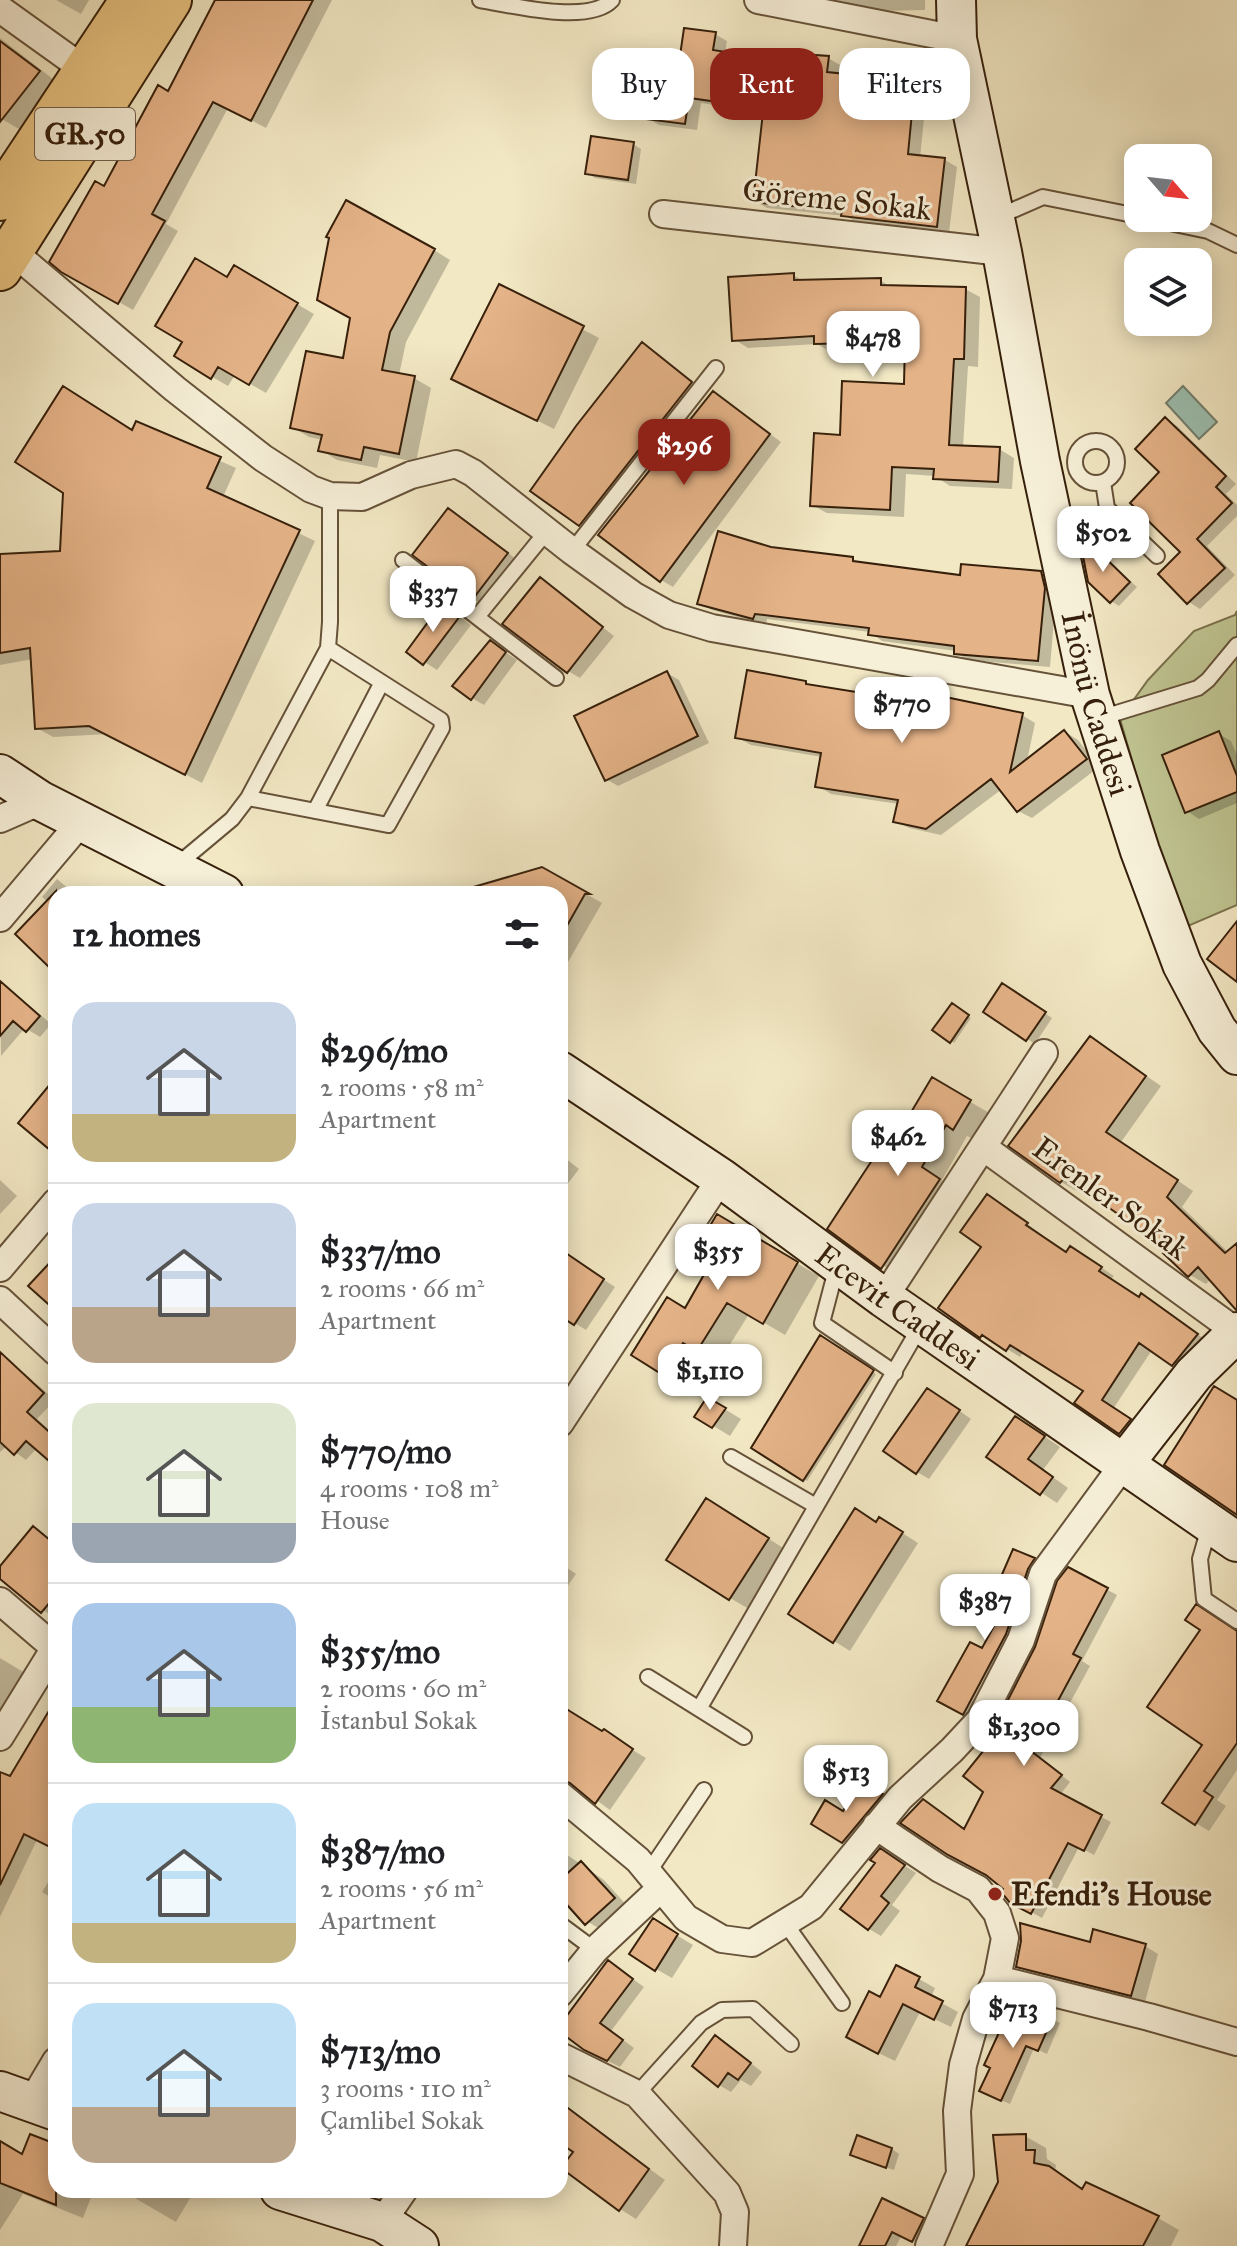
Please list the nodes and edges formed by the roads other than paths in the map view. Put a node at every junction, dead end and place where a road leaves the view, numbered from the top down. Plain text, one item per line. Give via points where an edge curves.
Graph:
1 (132, 0) edge
2 (170, 0) edge
3 (480, 0) edge
4 (612, 0) edge
5 (758, 0) edge
6 (956, 0) edge
7 (0, 9) edge
8 (957, 39) junction
9 (85, 70) junction
10 (0, 199) edge
11 (1124, 213) edge
12 (663, 214) dead end
13 (1210, 232) edge
14 (999, 235) junction
15 (1237, 245) edge
16 (6, 260) edge
17 (716, 368) dead end
18 (1062, 481) junction
19 (1103, 482) junction
20 (330, 496) junction
21 (547, 531) junction
22 (572, 551) junction
23 (1157, 556) dead end
24 (403, 560) dead end
25 (477, 617) junction
26 (1237, 645) edge
27 (328, 648) junction
28 (556, 678) dead end
29 (381, 684) junction
30 (1094, 707) junction
31 (0, 774) edge
32 (248, 798) junction
33 (41, 801) junction
34 (315, 811) junction
35 (0, 819) edge
36 (81, 822) junction
37 (173, 868) junction
38 (208, 886) edge
39 (0, 918) edge
40 (1044, 1053) dead end
41 (1237, 1055) edge
42 (568, 1076) edge
43 (983, 1147) junction
44 (721, 1178) junction
45 (48, 1211) edge
46 (837, 1265) junction
47 (0, 1268) edge
48 (884, 1298) junction
49 (0, 1300) edge
50 (922, 1324) junction
51 (1237, 1332) edge
52 (48, 1345) edge
53 (895, 1373) junction
54 (568, 1411) edge
55 (731, 1457) dead end
56 (1123, 1465) junction
57 (816, 1506) junction
58 (1224, 1533) edge
59 (0, 1601) edge
60 (1237, 1621) edge
61 (48, 1641) edge
62 (48, 1658) edge
63 (648, 1677) dead end
64 (699, 1709) junction
65 (0, 1737) edge
66 (744, 1737) dead end
67 (704, 1790) dead end
68 (568, 1802) edge
69 (876, 1826) junction
70 (654, 1881) junction
71 (785, 1923) junction
72 (568, 1930) edge
73 (595, 1950) junction
74 (997, 1979) junction
75 (568, 1983) edge
76 (842, 2003) dead end
77 (1237, 2042) edge
78 (791, 2044) dead end
79 (568, 2060) edge
80 (48, 2073) edge
81 (637, 2094) junction
82 (29, 2102) edge
83 (306, 2198) edge
84 (398, 2198) edge
85 (382, 2222) junction
86 (419, 2246) edge
87 (733, 2246) edge
88 (929, 2246) edge

1 - 9 main road, GR.50
2 - 16 main road, GR.50
3 - 4 lane via 555,13 606,7
5 - 8 street
6 - 8 street, İnönü Caddesi
7 - 9 street
8 - 14 street, İnönü Caddesi
9 - 10 main road, GR.50
11 - 14 lane via 1043,197
12 - 14 street, Göreme Sokak
13 - 15 lane
14 - 18 street, İnönü Caddesi
16 - 20 street via 263,458
17 - 22 lane
18 - 19 lane
18 - 19 lane via 1081,447 1099,441 1114,451 1117,460
18 - 30 street, İnönü Caddesi
19 - 23 lane via 1107,508
20 - 21 street via 362,497 411,475 456,464
20 - 27 lane
21 - 22 street
21 - 25 lane
22 - 30 street via 669,615 712,628
24 - 25 lane
25 - 28 lane
26 - 30 lane via 1198,688
27 - 29 lane
27 - 32 lane
29 - 34 lane
29 - 34 lane via 441,720 442,728 388,825
30 - 41 street, İnönü Caddesi via 1182,964 1217,1030
31 - 33 street
32 - 34 lane
32 - 37 lane via 223,828
33 - 35 street
33 - 36 street
36 - 37 street
36 - 39 street
37 - 38 street
40 - 43 street
42 - 44 street, Ecevit Caddesi
43 - 48 street
43 - 51 street, Erenler Sokak
44 - 46 street, Ecevit Caddesi
44 - 54 street
45 - 47 street
46 - 48 street, Ecevit Caddesi
46 - 53 lane via 822,1323
48 - 50 street, Ecevit Caddesi
49 - 52 street
50 - 53 lane
50 - 56 street, Ecevit Caddesi
51 - 56 street via 1194,1374
53 - 57 lane
55 - 57 lane
56 - 58 street, Ecevit Caddesi
56 - 69 street via 1043,1574 1021,1640 980,1720
57 - 64 lane
58 - 60 lane via 1200,1559 1204,1599
59 - 61 street
62 - 65 street
63 - 64 lane
64 - 66 lane
67 - 70 lane
68 - 70 street via 638,1860
69 - 71 street via 811,1907
69 - 74 street via 978,1889 997,1913 1005,1938
70 - 71 street via 686,1918 722,1939 752,1943
70 - 73 street
71 - 76 lane
72 - 73 lane
73 - 75 street
74 - 77 street
74 - 88 street via 976,2019 963,2065 957,2111 960,2174
78 - 81 lane via 753,2009 722,2010 701,2023
79 - 81 street
80 - 82 street
81 - 87 street via 727,2193 735,2212
83 - 85 street
84 - 85 street
85 - 86 street

